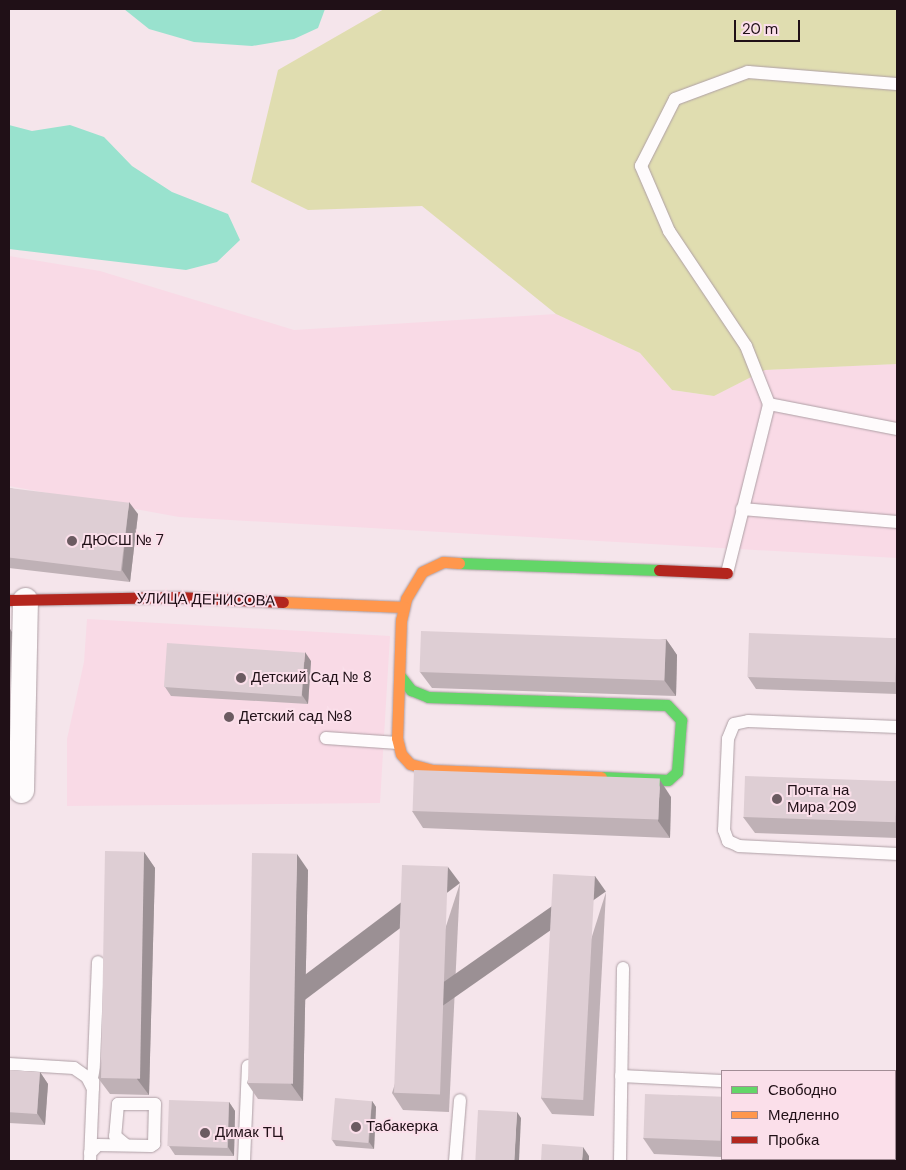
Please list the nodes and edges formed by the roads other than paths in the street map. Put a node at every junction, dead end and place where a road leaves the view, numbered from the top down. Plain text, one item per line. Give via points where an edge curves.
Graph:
1 (897, 84) edge
2 (769, 404) junction
3 (897, 428) edge
4 (742, 509) junction
5 (897, 522) edge
6 (727, 573) joint
7 (17, 600) edge
8 (404, 607) junction
9 (400, 676) junction
10 (428, 697) junction
11 (399, 718) junction
12 (897, 726) edge
13 (326, 738) dead end
14 (398, 743) junction
15 (21, 790) dead end
16 (897, 854) edge
17 (98, 962) dead end
18 (623, 968) dead end
19 (248, 1057) edge
20 (9, 1064) edge
21 (621, 1076) junction
22 (721, 1081) edge
23 (93, 1090) junction
24 (460, 1100) dead end
25 (126, 1145) dead end
26 (90, 1157) edge
27 (244, 1161) edge
28 (455, 1161) edge
29 (620, 1161) edge

1 - 2 lane via 748,72 675,99 641,166 670,230 746,346
2 - 3 lane
2 - 4 lane
4 - 5 lane
4 - 6 lane
6 - 8 street via 443,562 422,572
7 - 8 street, УЛИЦА ДЕНИСОВА via 177,597
7 - 15 street
8 - 9 street
9 - 10 street via 411,690
9 - 11 street
10 - 11 street via 411,703
10 - 14 street via 665,704 680,720 678,772 664,781 419,769 403,758
11 - 14 street
12 - 16 lane via 748,721 734,724 728,738 724,830 728,841 739,846
13 - 14 lane
17 - 23 lane
18 - 21 lane
19 - 27 lane
20 - 23 lane via 74,1068 87,1077
21 - 22 lane
21 - 29 lane
23 - 26 lane
24 - 28 lane
25 - 26 lane via 97,1145

